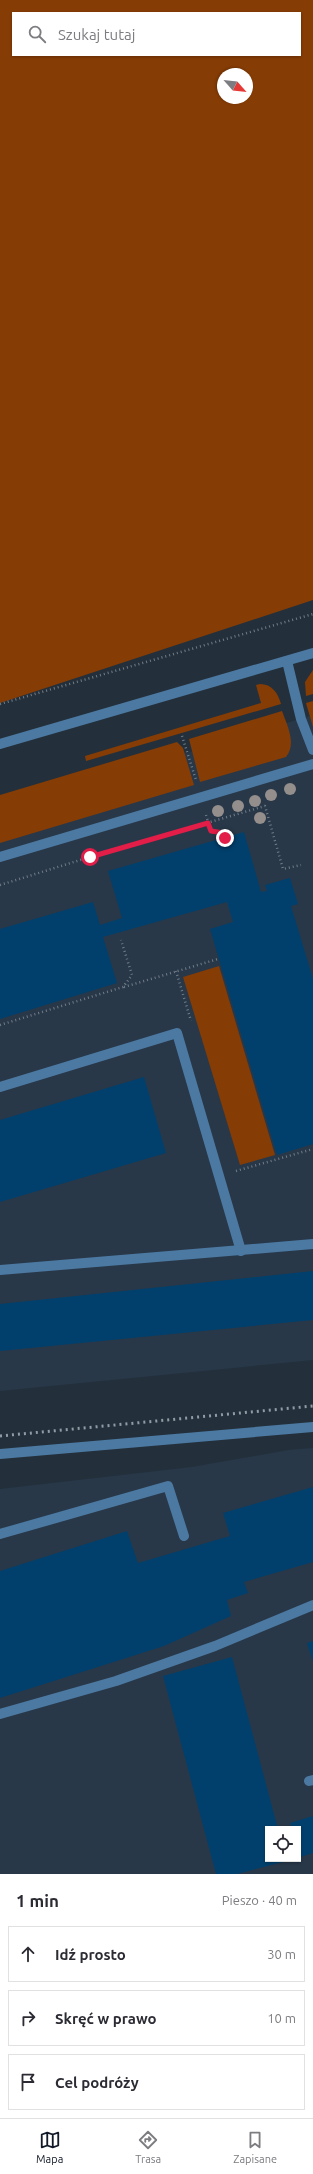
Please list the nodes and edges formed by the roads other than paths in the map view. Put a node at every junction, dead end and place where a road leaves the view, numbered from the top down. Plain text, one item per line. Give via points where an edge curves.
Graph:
1 (313, 653) edge
2 (287, 661) junction
3 (0, 744) edge
4 (313, 750) edge
5 (313, 764) edge
6 (0, 857) edge
7 (0, 1086) edge
8 (313, 1244) edge
9 (242, 1251) junction
10 (0, 1270) edge
11 (313, 1426) edge
12 (0, 1454) edge
13 (0, 1534) edge
14 (184, 1536) dead end
15 (313, 1605) edge
16 (0, 1714) edge

1 - 2 street
2 - 3 street
2 - 4 street via 301,719
5 - 6 street
7 - 9 street via 177,1033
8 - 9 street
9 - 10 street
11 - 12 street
13 - 14 street via 168,1486
15 - 16 street via 215,1646 116,1681

